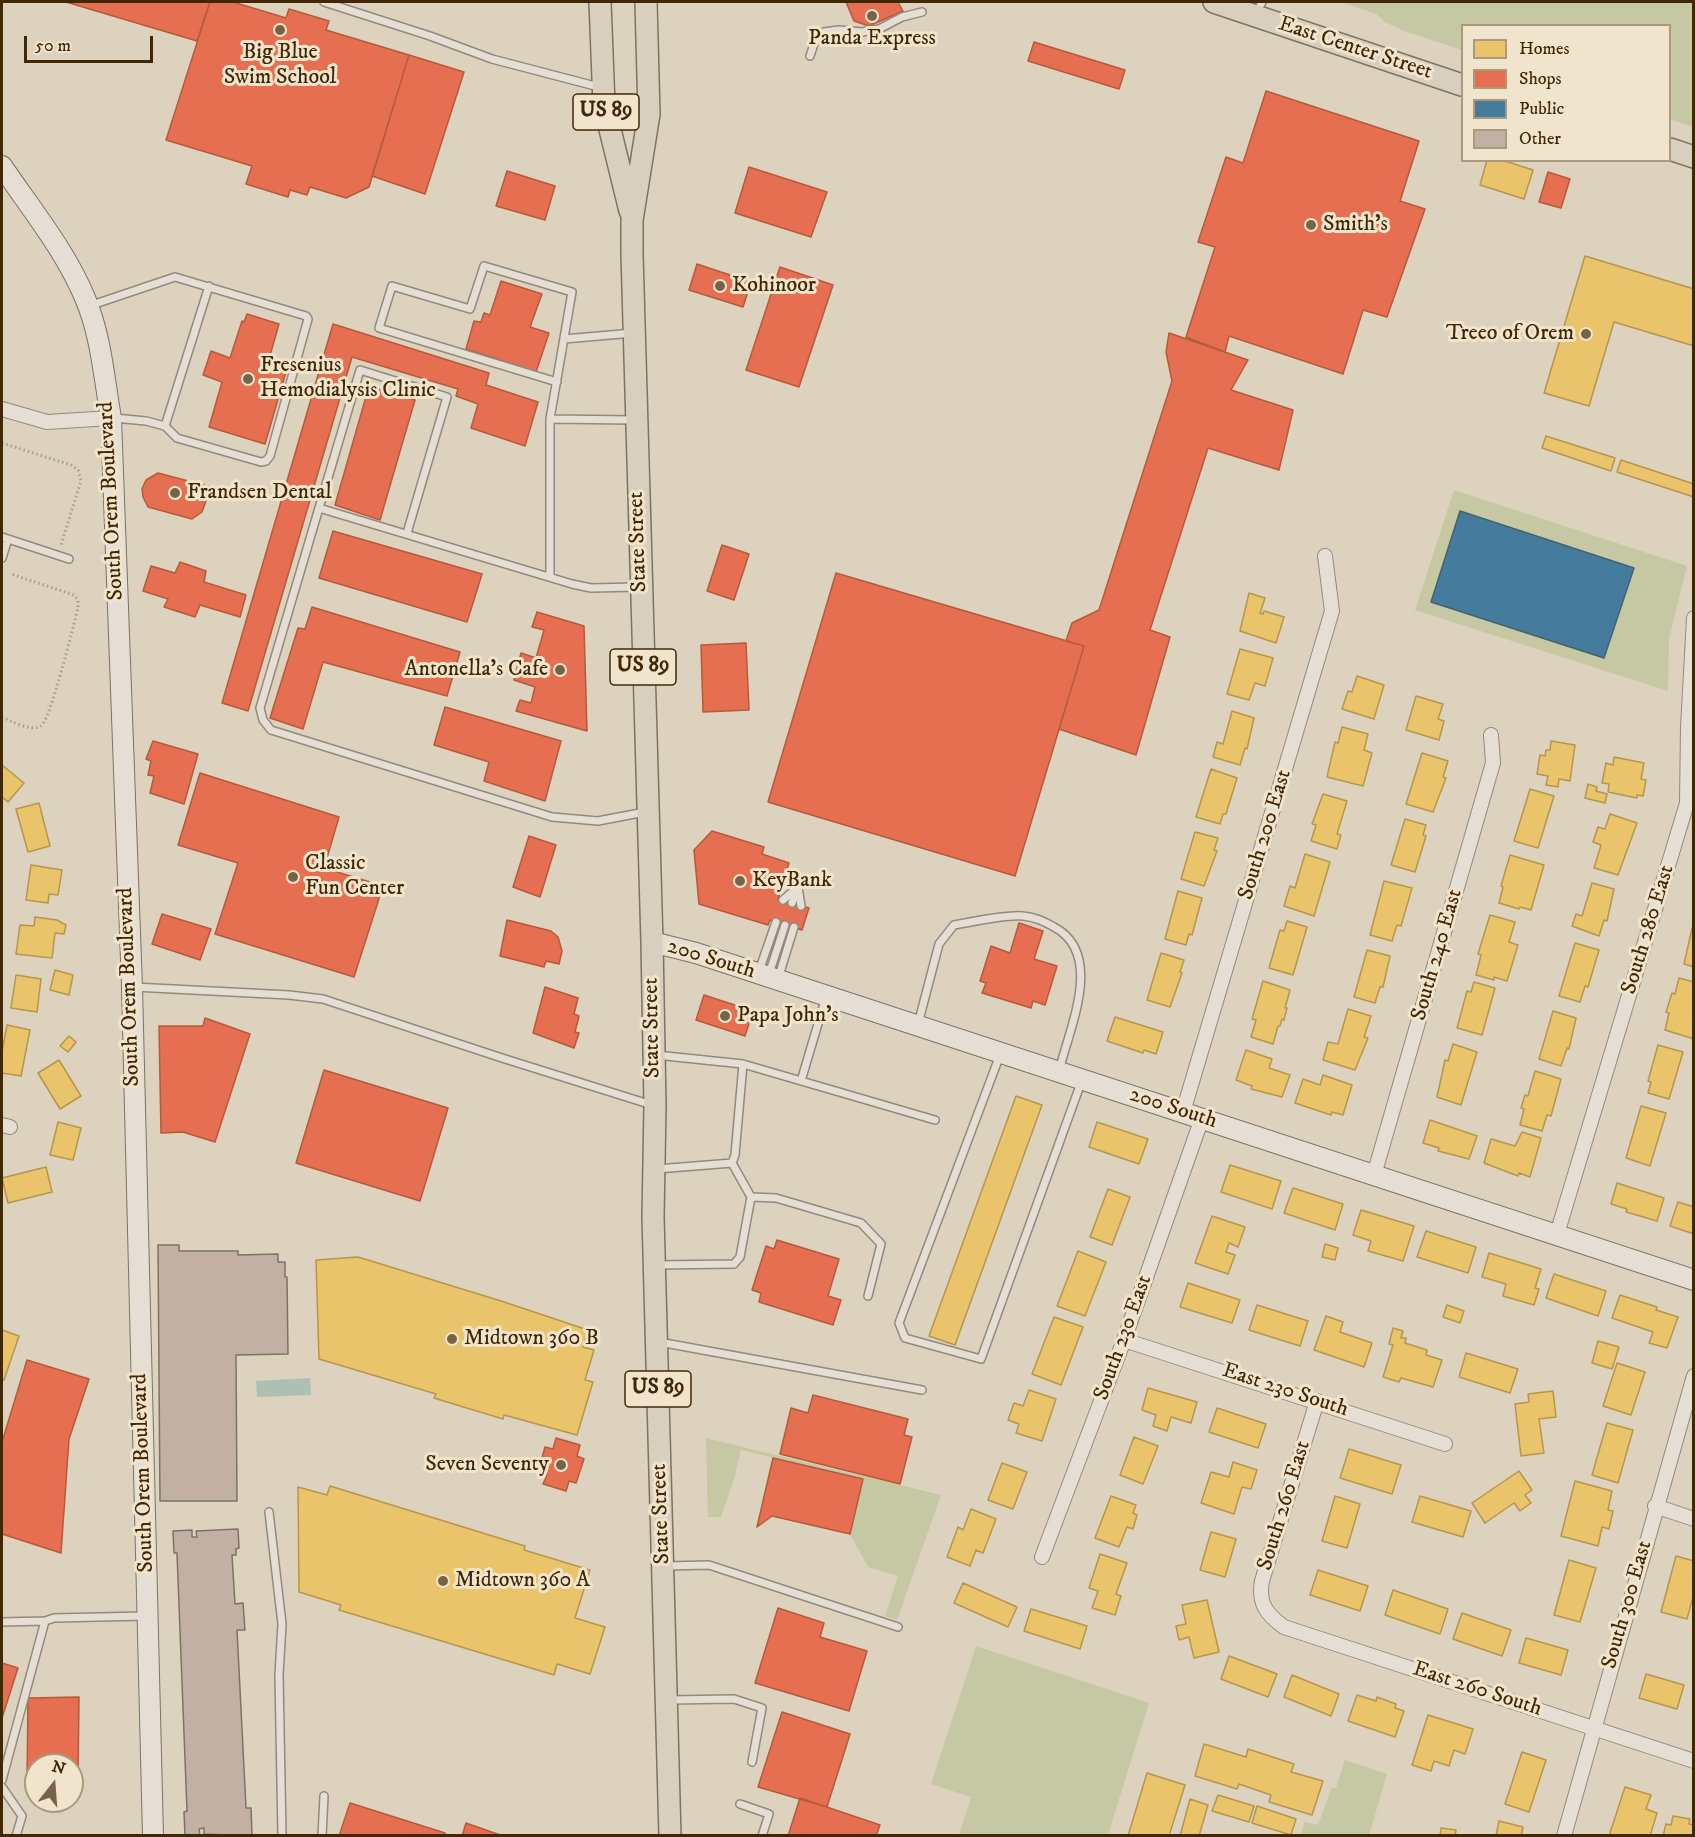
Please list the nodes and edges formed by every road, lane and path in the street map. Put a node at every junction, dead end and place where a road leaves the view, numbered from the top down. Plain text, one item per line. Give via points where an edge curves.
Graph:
1 (324, 2) edge
2 (600, 2) edge
3 (646, 2) edge
4 (1214, 2) edge
5 (1259, 9) edge
6 (922, 12) dead end
7 (810, 56) dead end
8 (1461, 85) edge
9 (604, 88) junction
10 (1671, 149) edge
11 (1694, 157) edge
12 (2, 166) edge
13 (632, 220) junction
14 (208, 286) junction
15 (88, 306) junction
16 (634, 333) junction
17 (564, 339) junction
18 (556, 382) junction
19 (2, 409) edge
20 (111, 418) junction
21 (550, 419) junction
22 (636, 420) junction
23 (165, 426) junction
24 (2, 443) edge
25 (319, 508) junction
26 (407, 533) junction
27 (5, 538) edge
28 (57, 555) junction
29 (1325, 555) dead end
30 (2, 558) edge
31 (69, 559) dead end
32 (11, 574) dead end
33 (550, 577) junction
34 (641, 587) junction
35 (1694, 618) edge
36 (2, 717) edge
37 (1491, 735) dead end
38 (647, 812) junction
39 (798, 886) junction
40 (783, 900) dead end
41 (792, 903) dead end
42 (801, 906) dead end
43 (776, 922) dead end
44 (785, 925) dead end
45 (794, 927) dead end
46 (652, 942) junction
47 (768, 977) junction
48 (132, 987) junction
49 (827, 996) junction
50 (918, 1026) junction
51 (1001, 1054) junction
52 (654, 1055) junction
53 (742, 1064) junction
54 (1059, 1073) junction
55 (1082, 1080) junction
56 (801, 1081) junction
57 (655, 1106) junction
58 (1183, 1112) junction
59 (1202, 1118) junction
60 (934, 1120) dead end
61 (732, 1163) junction
62 (654, 1169) junction
63 (1374, 1175) junction
64 (751, 1197) junction
65 (1557, 1234) junction
66 (654, 1265) junction
67 (1694, 1280) edge
68 (868, 1296) dead end
69 (1124, 1340) junction
70 (657, 1341) junction
71 (1694, 1376) edge
72 (922, 1390) dead end
73 (1317, 1401) junction
74 (1445, 1444) dead end
75 (1656, 1506) junction
76 (269, 1512) dead end
77 (1694, 1519) edge
78 (1042, 1557) dead end
79 (663, 1566) junction
80 (1266, 1611) joint
81 (147, 1616) junction
82 (45, 1621) junction
83 (2, 1622) edge
84 (898, 1627) dead end
85 (667, 1701) junction
86 (1594, 1728) junction
87 (1694, 1761) edge
88 (752, 1762) dead end
89 (2, 1780) edge
90 (2, 1787) edge
91 (324, 1796) dead end
92 (740, 1804) dead end
93 (16, 1836) edge
94 (153, 1836) edge
95 (282, 1836) edge
96 (322, 1836) edge
97 (670, 1836) edge
98 (762, 1836) edge
99 (1564, 1836) edge

1 - 9 lane via 492,59
2 - 9 main road, State Street / US 89
3 - 13 main road, State Street / US 89 via 649,114
4 - 5 main road, East Center Street
5 - 8 main road, East Center Street
6 - 7 lane via 879,29 824,32 815,41
9 - 13 main road, State Street / US 89 via 604,105
10 - 11 main road
12 - 15 street, South Orem Boulevard via 75,274
13 - 16 main road, State Street / US 89
14 - 15 lane via 168,279
14 - 23 lane
14 - 23 lane via 308,319 270,456 261,462 250,459 177,438
15 - 20 street, South Orem Boulevard
16 - 17 lane
16 - 22 main road, State Street / US 89
17 - 18 lane
17 - 18 lane via 572,292 484,266 470,309 392,286 379,328
18 - 21 lane
19 - 20 street via 46,422
20 - 23 lane
20 - 48 street, South Orem Boulevard
21 - 22 lane
21 - 33 lane
22 - 34 main road, State Street / US 89
24 - 28 path via 72,465 81,475
25 - 26 lane
25 - 26 lane via 360,370 447,397
25 - 38 lane via 260,708 271,730 552,817 598,821
26 - 33 lane
27 - 28 lane
27 - 30 lane
28 - 31 lane
29 - 58 street, South 200 East via 1332,611
32 - 36 path via 74,595 78,608 45,723 28,727
33 - 34 lane via 591,588
34 - 38 main road, State Street / US 89
35 - 65 street, South 280 East via 1687,803
37 - 63 street, South 240 East via 1493,764
38 - 46 main road, State Street / US 89
39 - 40 lane
39 - 41 lane
39 - 42 lane
43 - 47 lane
44 - 47 lane
45 - 47 lane
46 - 47 street, 200 South
46 - 52 main road, State Street / US 89
47 - 49 street, 200 South
48 - 57 lane via 323,999
48 - 81 street, South Orem Boulevard
49 - 50 street, 200 South
49 - 56 lane
50 - 51 street, 200 South
50 - 54 lane via 939,944 954,925 1022,915 1041,920 1070,939 1082,972 1073,1029
51 - 54 street, 200 South
51 - 55 lane via 898,1323 905,1338 981,1359
52 - 53 lane
52 - 57 main road, State Street / US 89
53 - 56 lane
53 - 61 lane
54 - 55 street, 200 South
55 - 58 street, 200 South
56 - 60 lane
57 - 62 main road, State Street / US 89
58 - 59 street, 200 South
59 - 63 street, 200 South
59 - 69 street, South 230 East
61 - 62 lane
61 - 64 lane
62 - 66 main road, State Street / US 89
63 - 65 street, 200 South
64 - 66 lane via 740,1257 734,1264
64 - 68 lane via 776,1198 861,1223 881,1244
65 - 67 street, 200 South
66 - 70 main road, State Street / US 89
69 - 73 street, East 230 South
69 - 78 street, South 230 East
70 - 72 lane
70 - 79 main road, State Street / US 89
71 - 75 street, South 300 East
73 - 74 street, East 230 South
73 - 80 street, South 260 East via 1262,1581
75 - 77 street
75 - 86 street, South 300 East
76 - 95 lane via 282,1624
79 - 84 lane via 709,1565
79 - 85 main road, State Street / US 89
80 - 86 street, East 260 South via 1284,1627
81 - 82 lane
81 - 94 street, South Orem Boulevard
82 - 83 lane
82 - 89 lane
85 - 88 lane via 734,1699 762,1708
85 - 97 main road, State Street / US 89
86 - 87 street, East 260 South
86 - 99 street, South 300 East
90 - 93 lane via 22,1816
91 - 96 lane
92 - 98 lane via 769,1814

